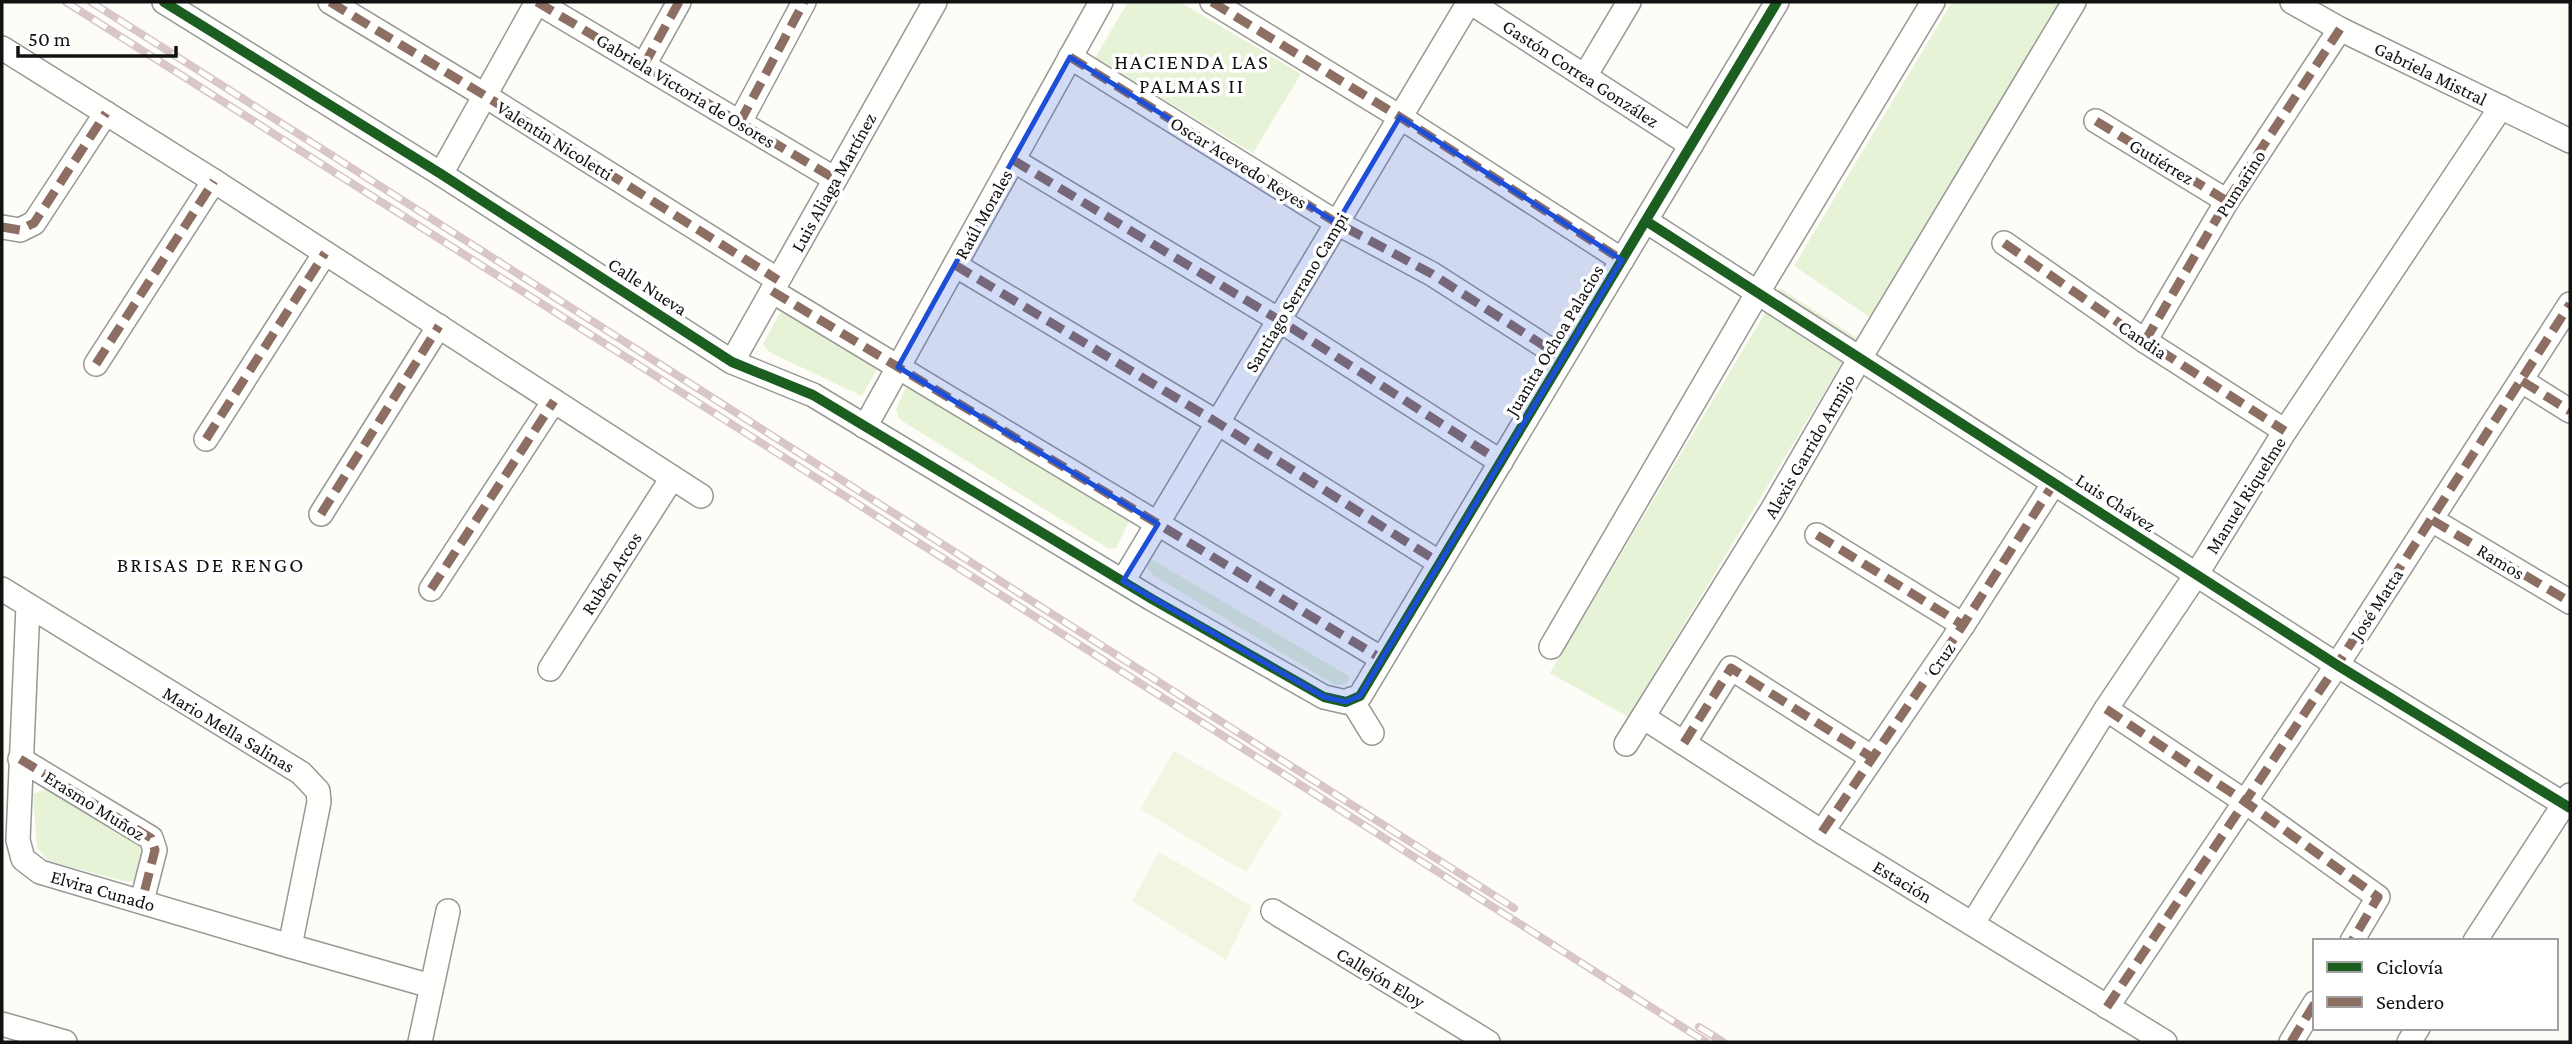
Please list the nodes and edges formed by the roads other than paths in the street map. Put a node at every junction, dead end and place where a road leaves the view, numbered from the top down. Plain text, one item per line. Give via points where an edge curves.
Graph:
1 (164, 2) edge
2 (330, 2) edge
3 (537, 2) edge
4 (680, 2) edge
5 (804, 2) edge
6 (935, 2) edge
7 (1101, 2) edge
8 (1212, 2) edge
9 (1470, 2) edge
10 (1629, 2) edge
11 (1777, 2) edge
12 (1933, 2) edge
13 (2074, 2) edge
14 (2292, 2) edge
15 (2340, 29) junction
16 (2, 48) edge
17 (1070, 57) junction
18 (644, 65) junction
19 (1584, 76) junction
20 (484, 95) junction
21 (2501, 107) junction
22 (106, 113) junction
23 (1400, 117) junction
24 (2096, 121) dead end
25 (740, 122) junction
26 (2570, 141) edge
27 (1691, 145) junction
28 (1013, 160) junction
29 (441, 174) junction
30 (835, 179) junction
31 (214, 181) junction
32 (2227, 201) junction
33 (1646, 221) junction
34 (1337, 223) junction
35 (2, 227) edge
36 (2004, 243) dead end
37 (325, 253) junction
38 (1622, 260) junction
39 (955, 265) junction
40 (775, 286) junction
41 (1758, 292) junction
42 (2570, 304) edge
43 (1279, 320) junction
44 (439, 326) junction
45 (2145, 341) junction
46 (1563, 358) junction
47 (1860, 358) junction
48 (732, 362) junction
49 (96, 364) dead end
50 (898, 367) junction
51 (2522, 381) junction
52 (554, 401) junction
53 (2570, 411) edge
54 (1218, 423) junction
55 (865, 427) junction
56 (2285, 431) junction
57 (206, 439) dead end
58 (1501, 462) junction
59 (672, 478) junction
60 (2054, 483) junction
61 (701, 496) dead end
62 (321, 514) dead end
63 (2432, 520) junction
64 (1158, 524) junction
65 (1817, 536) dead end
66 (1440, 563) junction
67 (2196, 575) junction
68 (1123, 581) junction
69 (2, 589) edge
70 (431, 589) dead end
71 (2570, 602) edge
72 (27, 606) junction
73 (1963, 625) junction
74 (1551, 646) dead end
75 (1382, 659) junction
76 (2337, 665) junction
77 (550, 669) dead end
78 (1356, 698) junction
79 (2106, 709) junction
80 (1643, 717) junction
81 (1371, 733) dead end
82 (1684, 743) junction
83 (1626, 744) dead end
84 (1871, 758) junction
85 (20, 760) junction
86 (2244, 801) junction
87 (2568, 803) edge
88 (1822, 832) junction
89 (142, 901) junction
90 (448, 911) dead end
91 (1273, 911) dead end
92 (1973, 923) junction
93 (2353, 939) edge
94 (2476, 939) edge
95 (290, 946) junction
96 (431, 986) junction
97 (2313, 1006) edge
98 (2108, 1007) junction
99 (2, 1024) edge
100 (65, 1042) edge
101 (420, 1042) edge
102 (1488, 1042) edge
103 (2165, 1042) edge
104 (2291, 1042) edge

1 - 29 street, Calle Nueva
2 - 20 street, Valentin Nicoletti
3 - 18 street, Gabriela Victoria de Osores
3 - 20 street
4 - 18 street
5 - 25 street
6 - 30 street, Luis Aliaga Martínez
7 - 17 street, Raúl Morales
8 - 23 street
9 - 19 street, Gastón Correa González
9 - 23 street, Santiago Serrano Campi
10 - 19 street
11 - 27 street, Juanita Ochoa Palacios
12 - 41 street
13 - 47 street, Alexis Garrido Armijo
14 - 15 street, Gabriela Mistral
15 - 21 street, Gabriela Mistral
15 - 32 street, Pumarino
16 - 22 street
17 - 28 street, Raúl Morales
17 - 34 street, Oscar Acevedo Reyes
18 - 25 street, Gabriela Victoria de Osores
19 - 27 street, Gastón Correa González
20 - 29 street
20 - 40 street, Valentin Nicoletti
21 - 26 street, Gabriela Mistral
21 - 56 street, Manuel Riquelme
22 - 31 street
22 - 35 street via 34,223 20,230
23 - 34 street, Santiago Serrano Campi
23 - 38 street
24 - 32 street, Gutiérrez
25 - 30 street, Gabriela Victoria de Osores
27 - 33 street, Juanita Ochoa Palacios
28 - 39 street, Raúl Morales
28 - 43 street
29 - 48 street, Calle Nueva
30 - 40 street, Luis Aliaga Martínez
31 - 37 street
31 - 49 street
32 - 45 street, Pumarino
33 - 38 street, Juanita Ochoa Palacios
33 - 41 street, Luis Chávez
34 - 43 street, Santiago Serrano Campi
34 - 46 street, Oscar Acevedo Reyes via 1432,274
36 - 45 street, Candia
37 - 44 street
37 - 57 street
38 - 46 street, Juanita Ochoa Palacios
39 - 50 street, Raúl Morales
39 - 54 street
40 - 48 street, Luis Aliaga Martínez
40 - 50 street, Valentin Nicoletti
41 - 47 street, Luis Chávez
41 - 74 street
42 - 51 street, José Matta
43 - 54 street, Santiago Serrano Campi
43 - 58 street
44 - 52 street
44 - 62 street
45 - 56 street, Candia
46 - 58 street, Juanita Ochoa Palacios
47 - 60 street, Luis Chávez
47 - 80 street, Alexis Garrido Armijo
48 - 55 street, Calle Nueva via 813,395
50 - 55 street, Raúl Morales
50 - 64 street, Valentin Nicoletti
51 - 53 street
51 - 63 street, José Matta
52 - 59 street
52 - 70 street
54 - 64 street, Santiago Serrano Campi
54 - 66 street
55 - 68 street, Calle Nueva
56 - 67 street, Manuel Riquelme
58 - 66 street, Juanita Ochoa Palacios
59 - 61 street
59 - 77 street, Rubén Arcos
60 - 67 street, Luis Chávez
60 - 73 street, Cruz
63 - 71 street, Ramos
63 - 76 street, José Matta
64 - 68 street, Santiago Serrano Campi
64 - 75 street, Valentin Nicoletti
65 - 73 street
66 - 75 street, Juanita Ochoa Palacios
67 - 76 street, Luis Chávez
67 - 79 street, Manuel Riquelme
68 - 78 street, Calle Nueva via 1324,696 1346,702
69 - 72 street, Mario Mella Salinas
72 - 85 street, Elvira Cunado
72 - 95 street, Mario Mella Salinas via 301,773 317,791 319,802
73 - 84 street, Cruz
75 - 78 street, Juanita Ochoa Palacios
76 - 86 street, José Matta
76 - 87 street, Luis Chávez
78 - 81 street
79 - 86 street
79 - 92 street, Manuel Riquelme
80 - 82 street, Estación
80 - 83 street, Alexis Garrido Armijo
82 - 84 street via 1731,668
82 - 88 street, Estación
84 - 88 street, Cruz
85 - 89 street, Erasmo Muñoz via 151,838 155,850
85 - 89 street, Elvira Cunado via 18,840 23,859 40,872
86 - 93 street via 2378,897
86 - 98 street, José Matta
87 - 94 street
88 - 92 street, Estación
89 - 95 street, Elvira Cunado
90 - 96 street
91 - 102 street, Callejón Eloy
92 - 98 street, Estación
95 - 96 street, Elvira Cunado
96 - 101 street
97 - 104 street
98 - 103 street, Estación
99 - 100 street

